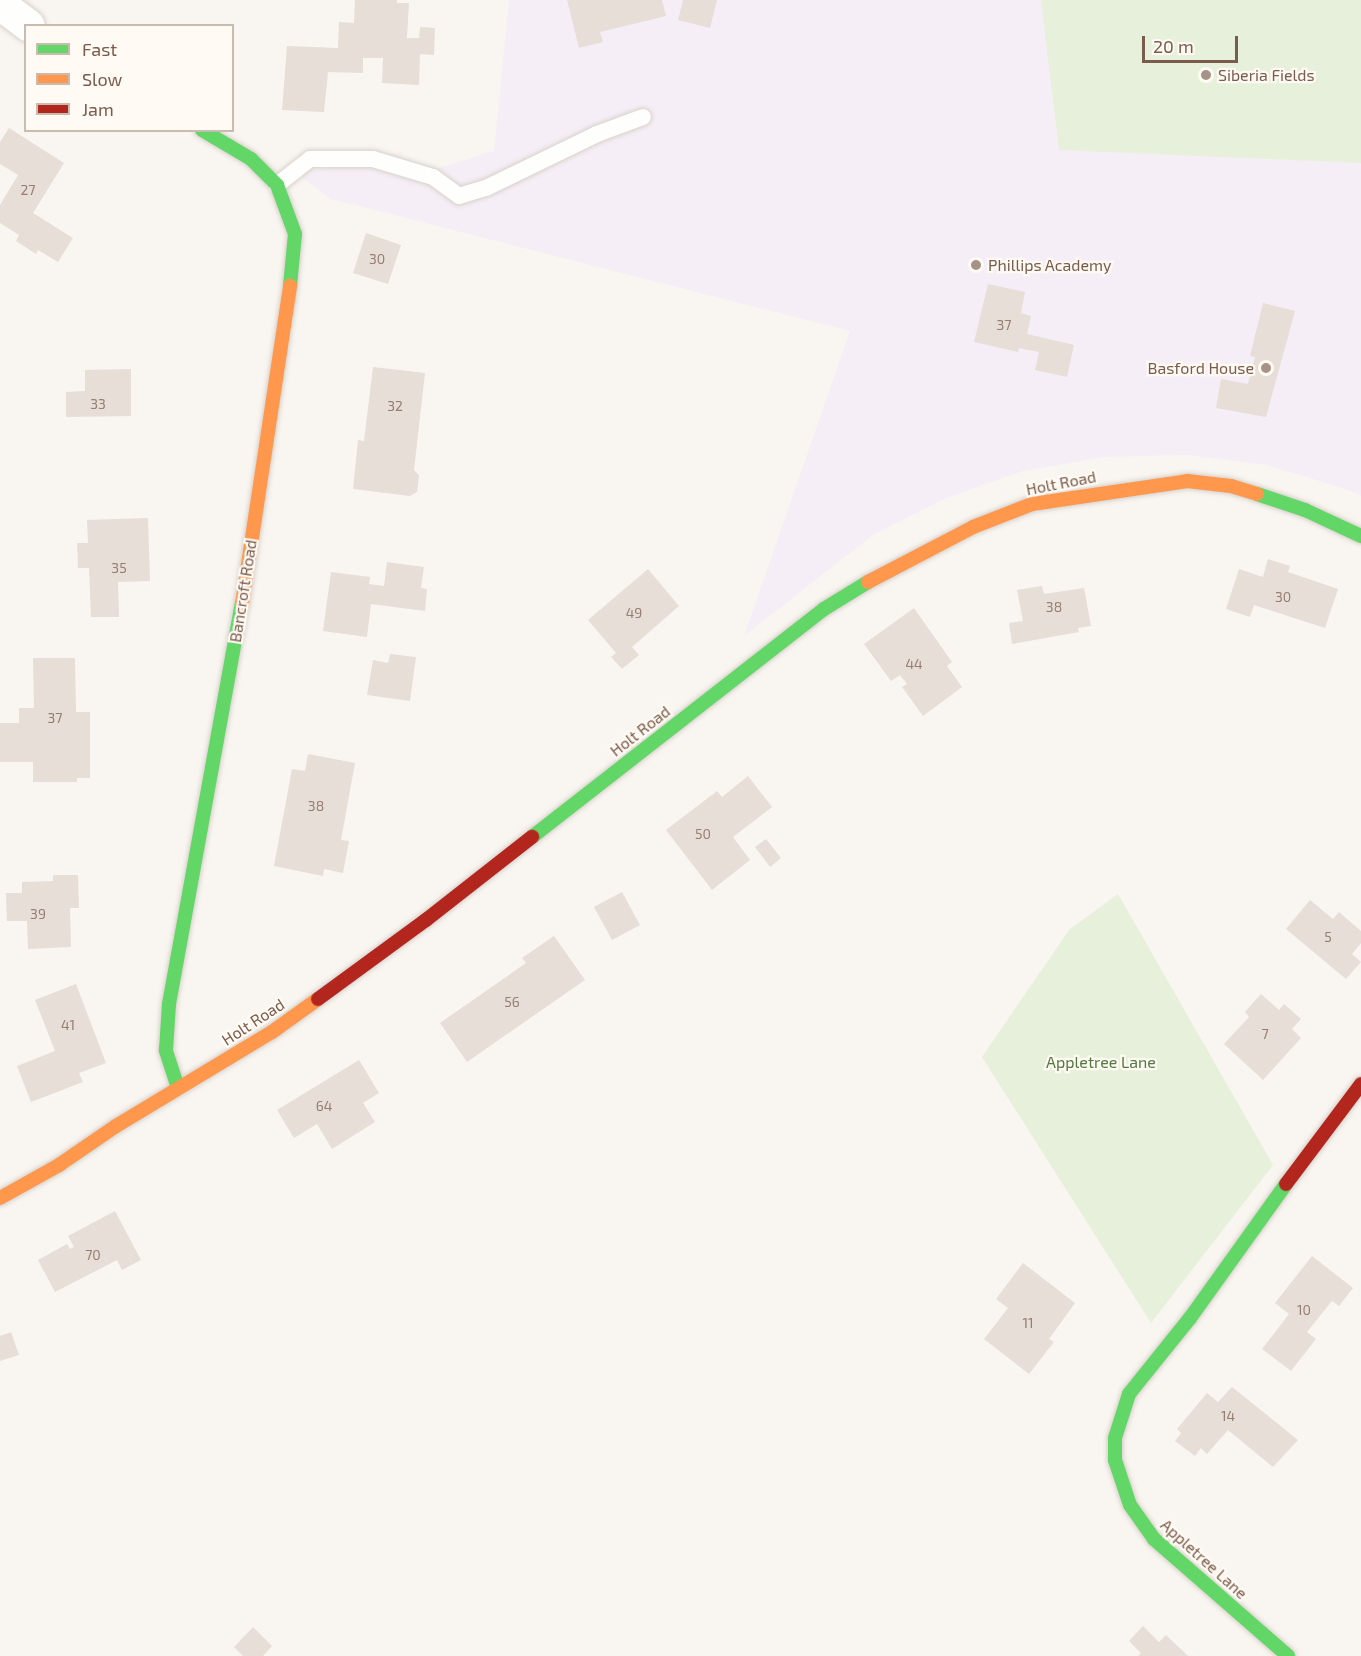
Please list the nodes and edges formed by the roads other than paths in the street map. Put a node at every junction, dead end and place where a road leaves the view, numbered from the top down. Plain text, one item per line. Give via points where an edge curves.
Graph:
1 (0, 3) edge
2 (27, 24) edge
3 (643, 117) dead end
4 (205, 132) edge
5 (277, 184) junction
6 (1361, 536) edge
7 (1361, 1084) edge
8 (178, 1088) junction
9 (0, 1198) edge
10 (1288, 1656) edge

1 - 2 street
3 - 5 lane via 597,134 486,188 459,196 433,177 372,159 310,159
4 - 5 street, Bancroft Road via 251,159
5 - 8 street, Bancroft Road via 295,234 289,297 237,634 169,1004 166,1050
6 - 8 street, Holt Road via 1305,510 1231,486 1187,481 1032,504 973,527 880,574 824,609 426,920 273,1032
7 - 10 street, Appletree Lane via 1190,1318 1129,1394 1115,1438 1115,1460 1130,1505 1154,1539
8 - 9 street, Holt Road

